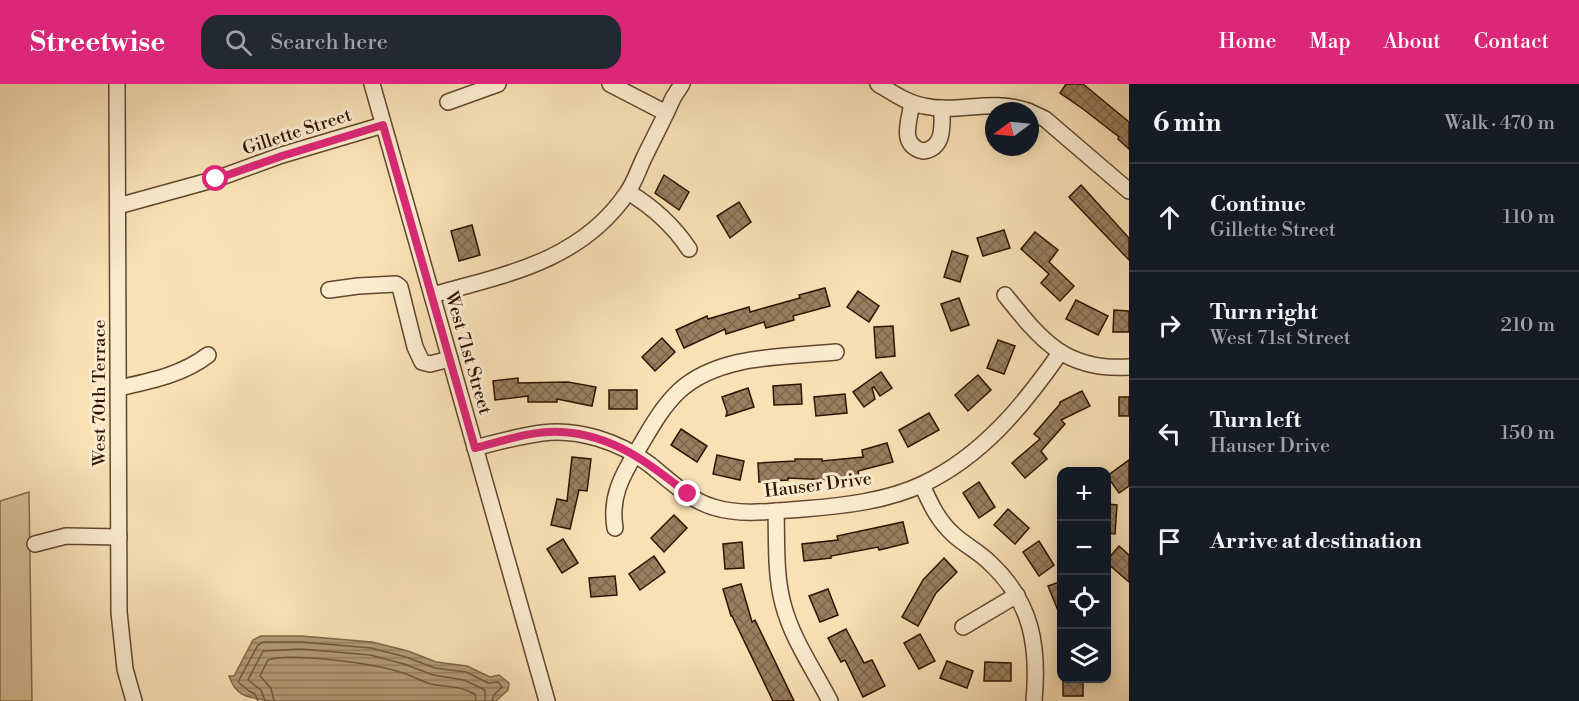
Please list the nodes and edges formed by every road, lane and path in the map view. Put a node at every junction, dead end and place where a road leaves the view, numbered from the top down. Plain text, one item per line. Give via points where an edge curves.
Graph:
1 (117, 84) edge
2 (372, 84) edge
3 (498, 84) edge
4 (609, 84) edge
5 (682, 84) edge
6 (878, 84) edge
7 (448, 102) dead end
8 (912, 103) junction
9 (985, 105) edge
10 (942, 108) junction
11 (666, 113) junction
12 (1039, 116) edge
13 (383, 125) junction
14 (1129, 191) edge
15 (628, 192) junction
16 (118, 206) junction
17 (689, 249) dead end
18 (329, 290) dead end
19 (1005, 294) dead end
20 (432, 295) junction
21 (836, 352) dead end
22 (1060, 353) junction
23 (208, 355) dead end
24 (450, 359) junction
25 (1129, 367) edge
26 (119, 388) junction
27 (475, 448) junction
28 (635, 454) junction
29 (922, 485) junction
30 (776, 511) junction
31 (615, 528) dead end
32 (119, 537) junction
33 (35, 544) dead end
34 (1017, 595) junction
35 (963, 627) dead end
36 (134, 701) edge
37 (548, 701) edge
38 (830, 701) edge
39 (1034, 701) edge

1 - 16 street, West 70th Terrace
2 - 13 street, West 71st Street
3 - 7 street
4 - 11 street
5 - 11 street
6 - 8 street
8 - 10 street
8 - 10 street via 908,142 923,151 940,140
9 - 10 street
11 - 15 street
12 - 14 street
13 - 16 street, Gillette Street
13 - 20 street, West 71st Street
15 - 17 street via 676,230
15 - 20 street via 600,226 551,258
16 - 26 street, West 70th Terrace
18 - 24 street via 396,284 422,362
19 - 22 street
20 - 24 street, West 71st Street
21 - 28 street via 754,361 706,374 671,400
22 - 25 street via 1084,363
22 - 29 street, Hauser Drive via 1005,424 968,458
23 - 26 street via 167,376
24 - 27 street, West 71st Street
26 - 32 street, West 70th Terrace
27 - 28 street, Hauser Drive via 562,432 617,445
27 - 37 street, West 71st Street
28 - 30 street, Hauser Drive via 702,503 728,511
28 - 31 street via 616,490 612,512
29 - 30 street, Hauser Drive via 855,503
29 - 34 street via 947,529 991,563
30 - 38 street via 783,604 796,638
32 - 33 street via 66,536
32 - 36 street, West 70th Terrace via 121,640
34 - 35 street
34 - 39 street via 1032,633

